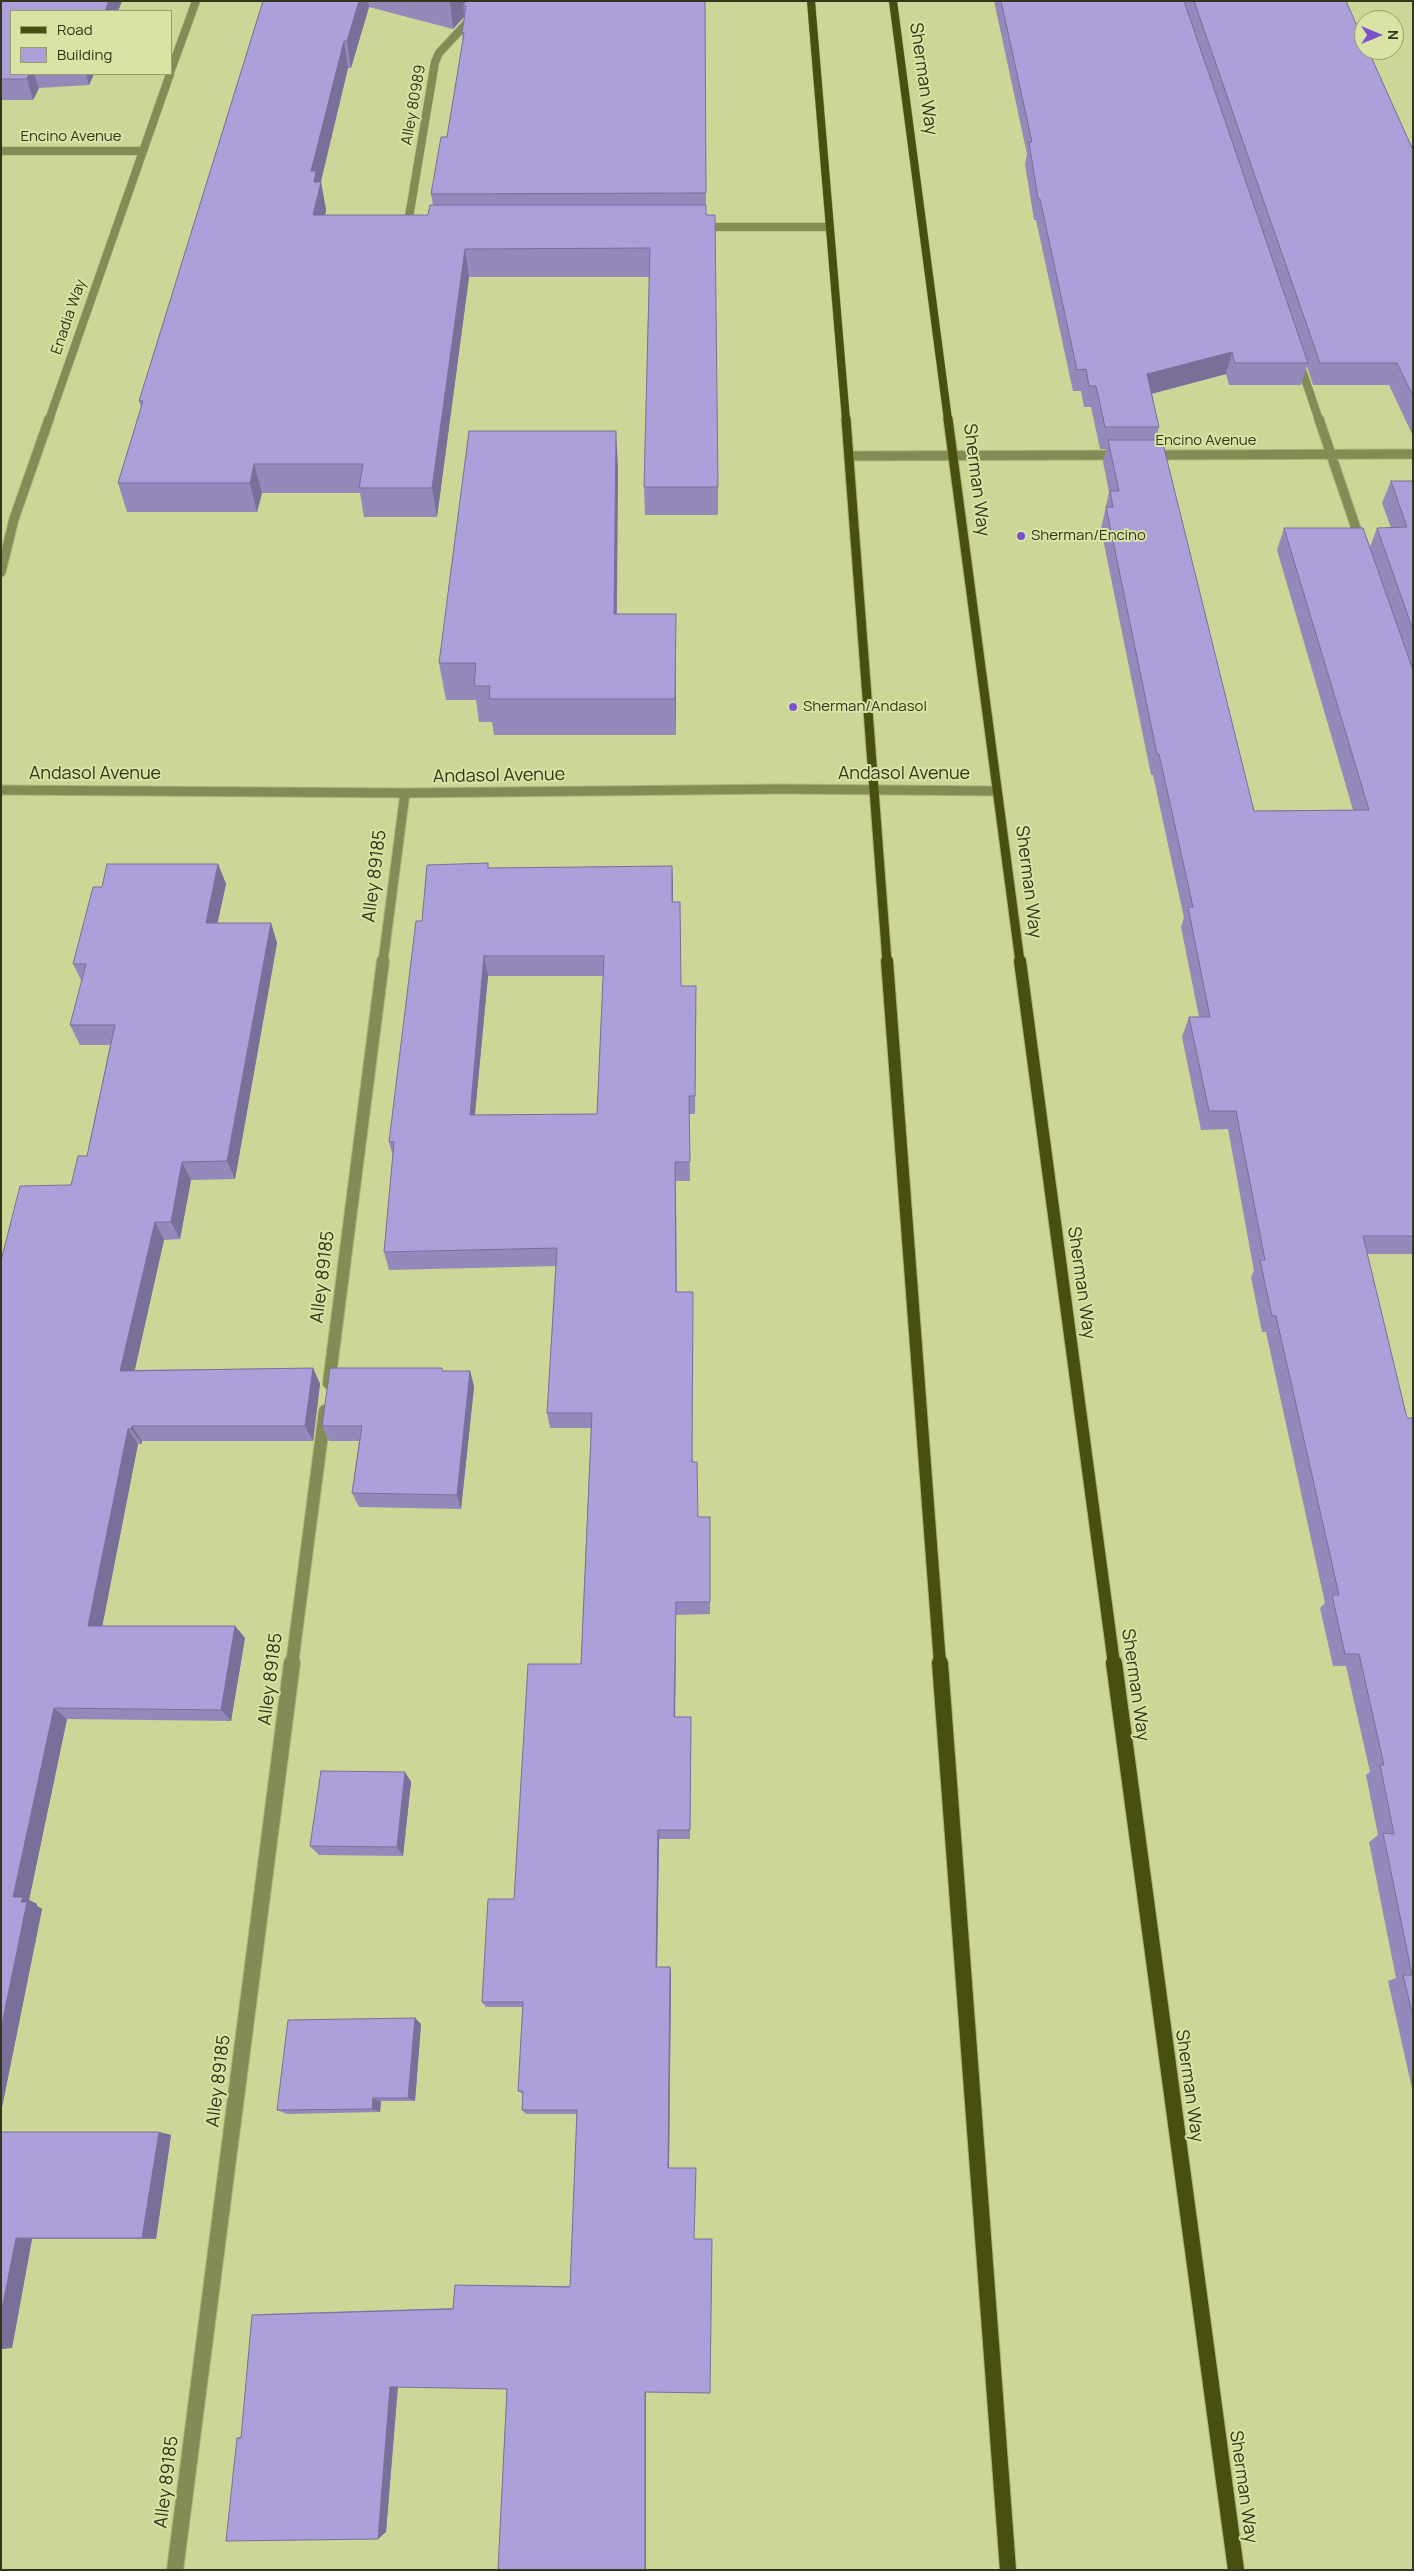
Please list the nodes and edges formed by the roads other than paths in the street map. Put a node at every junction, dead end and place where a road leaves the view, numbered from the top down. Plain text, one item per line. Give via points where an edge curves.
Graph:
1 (196, 1) edge
2 (482, 1) edge
3 (811, 1) edge
4 (893, 1) edge
5 (172, 67) edge
6 (170, 75) edge
7 (1, 151) edge
8 (142, 151) junction
9 (691, 227) edge
10 (828, 227) junction
11 (427, 228) edge
12 (1297, 356) edge
13 (1331, 454) junction
14 (1413, 454) edge
15 (849, 456) junction
16 (954, 456) junction
17 (1, 520) edge
18 (14, 520) junction
19 (1364, 552) edge
20 (1, 572) edge
21 (1, 790) edge
22 (874, 790) junction
23 (998, 790) junction
24 (405, 793) junction
25 (175, 2570) edge
26 (1008, 2570) edge
27 (1236, 2570) edge

1 - 5 street
2 - 11 street, Alley 80989 via 478,11 439,53 435,62 408,223
3 - 10 main road
4 - 16 main road, Sherman Way
6 - 8 street, Enadia Way
7 - 8 street, Encino Avenue
8 - 18 street, Enadia Way
9 - 10 street
10 - 15 main road
12 - 13 street
13 - 14 street, Encino Avenue
13 - 16 street, Encino Avenue
13 - 19 street
15 - 16 street, Encino Avenue
15 - 22 main road
16 - 23 main road, Sherman Way
17 - 18 street
18 - 20 street, Enadia Way
21 - 24 street, Andasol Avenue
22 - 23 street, Andasol Avenue
22 - 24 street, Andasol Avenue
22 - 26 main road
23 - 27 main road, Sherman Way
24 - 25 street, Alley 89185

